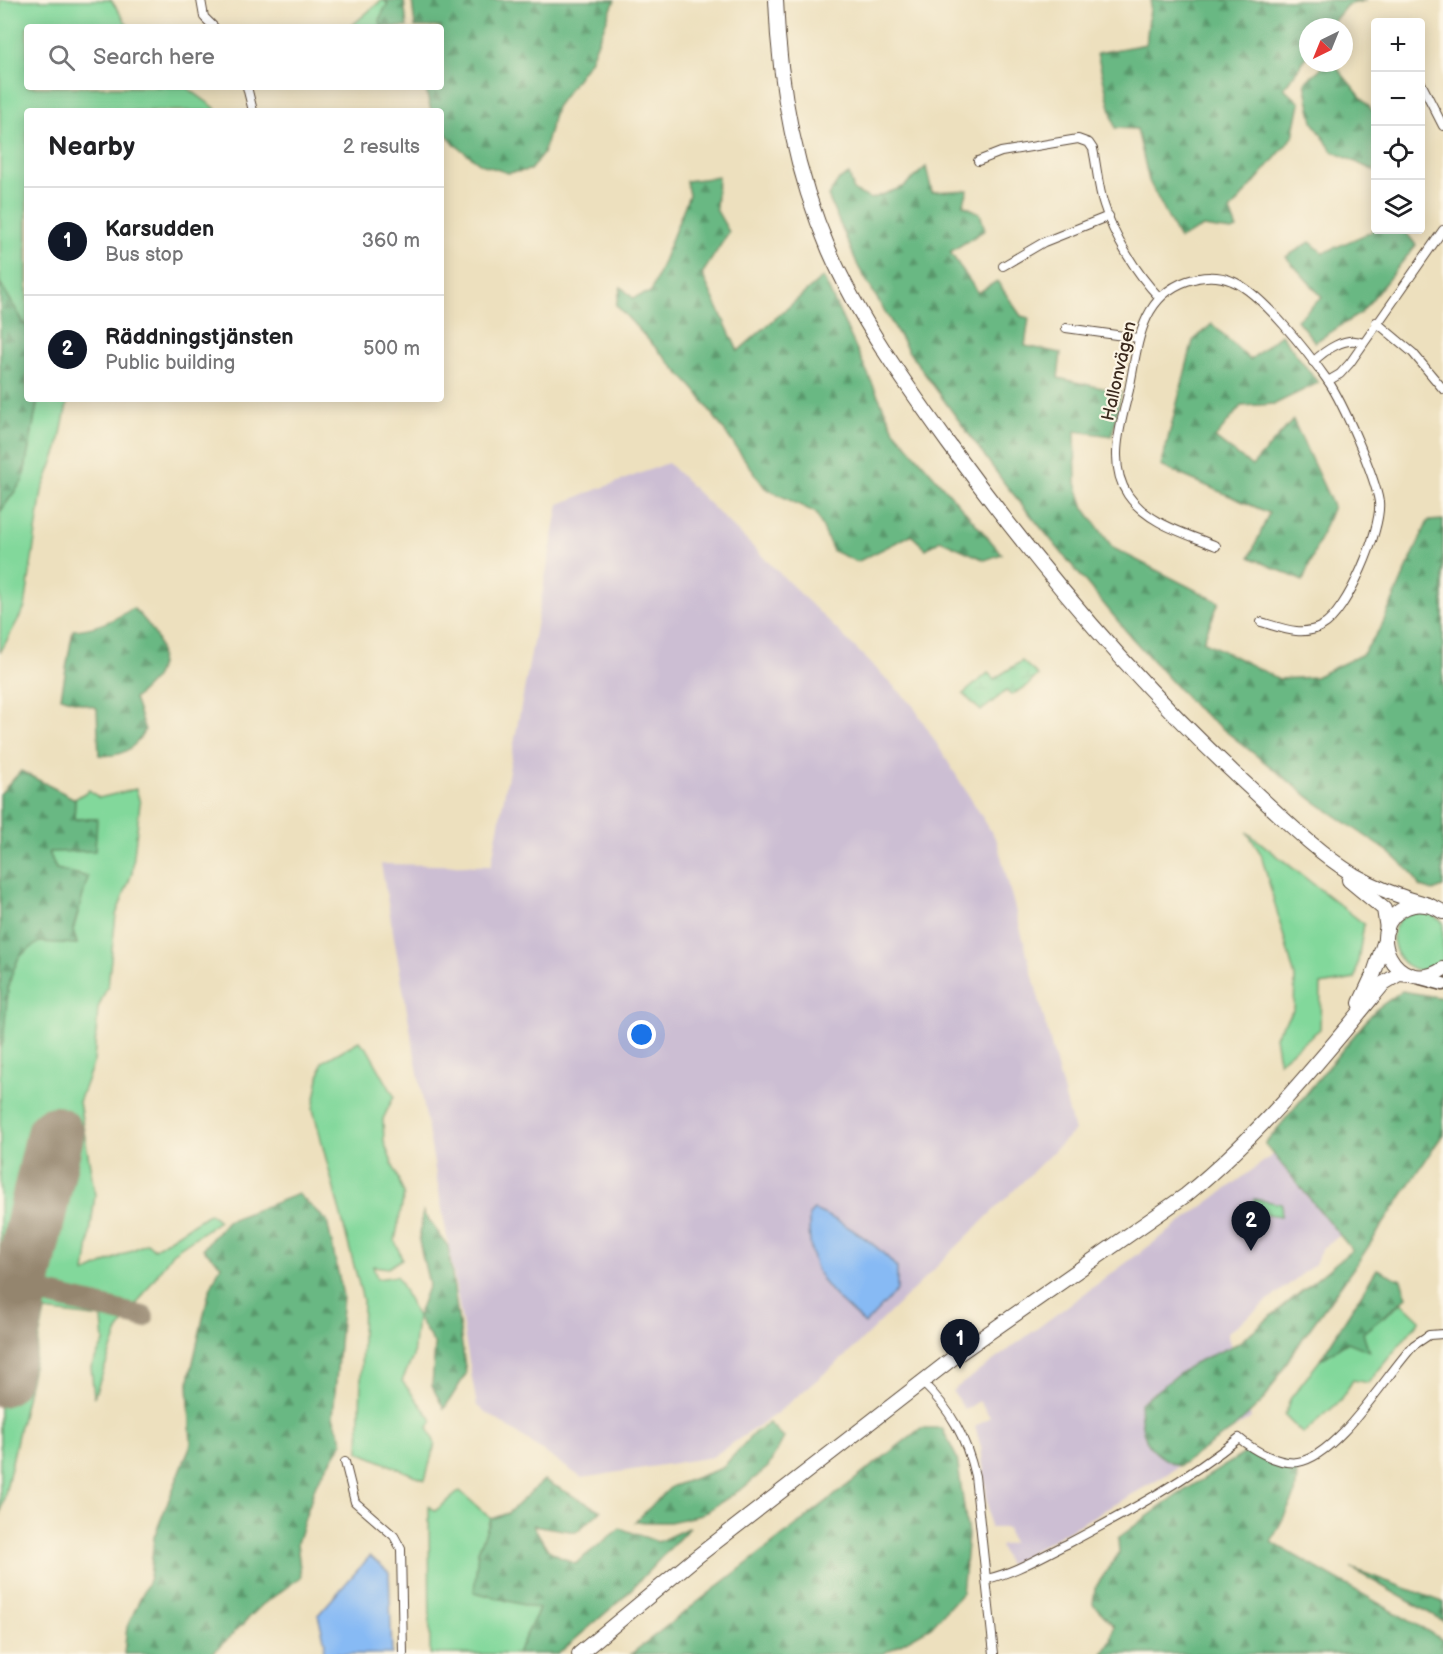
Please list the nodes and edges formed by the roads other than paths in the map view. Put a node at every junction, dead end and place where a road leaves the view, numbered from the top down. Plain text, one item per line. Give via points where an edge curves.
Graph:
1 (201, 0) edge
2 (776, 0) edge
3 (211, 24) edge
4 (248, 90) edge
5 (1425, 91) edge
6 (252, 108) edge
7 (1443, 126) edge
8 (978, 161) dead end
9 (1109, 216) junction
10 (1443, 230) edge
11 (1003, 266) dead end
12 (1159, 297) junction
13 (1376, 322) junction
14 (1066, 328) dead end
15 (1138, 338) junction
16 (1363, 343) junction
17 (1313, 362) junction
18 (1328, 381) junction
19 (1443, 389) edge
20 (1216, 546) dead end
21 (1261, 622) dead end
22 (1313, 846) junction
23 (1430, 905) junction
24 (1443, 912) edge
25 (1386, 932) junction
26 (1443, 969) edge
27 (1413, 976) junction
28 (1443, 984) edge
29 (1352, 1021) junction
30 (1443, 1334) edge
31 (922, 1382) junction
32 (345, 1462) dead end
33 (987, 1579) junction
34 (403, 1654) edge
35 (579, 1654) edge
36 (994, 1654) edge

1 - 3 street via 204,17
2 - 22 highway via 782,79 798,158 829,250 882,348 998,511 1077,607 1200,742
4 - 6 street
5 - 7 street
8 - 9 street via 1000,152 1078,139 1090,144
9 - 11 street via 1044,242
9 - 12 street via 1130,259
10 - 13 street
12 - 15 street, Hallonvägen
12 - 17 street, Hallonvägen via 1192,279 1231,280 1254,295
13 - 16 street
13 - 19 street via 1413,353
14 - 15 street
15 - 20 street, Hallonvägen via 1118,443 1120,480 1134,504 1152,519
16 - 17 street via 1352,340 1320,353
16 - 18 street via 1340,374
17 - 18 street, Hallonvägen
18 - 21 street, Hallonvägen via 1372,478 1379,503 1377,527 1346,599 1333,619 1310,631 1296,632
22 - 23 highway via 1372,885
22 - 25 highway via 1380,904 1387,915
23 - 24 highway
23 - 25 highway via 1403,909
25 - 27 highway via 1390,959
25 - 29 highway via 1374,973
26 - 27 highway via 1429,976
27 - 28 main road
27 - 29 highway via 1399,974 1387,979
29 - 31 highway via 1258,1130 1219,1168
30 - 33 street via 1429,1335 1414,1345 1339,1437 1320,1454 1295,1462 1260,1452 1239,1438 1121,1515 1019,1569
31 - 33 street via 953,1417 969,1450
31 - 35 highway
32 - 34 street via 355,1502 394,1536 401,1550
33 - 36 street

